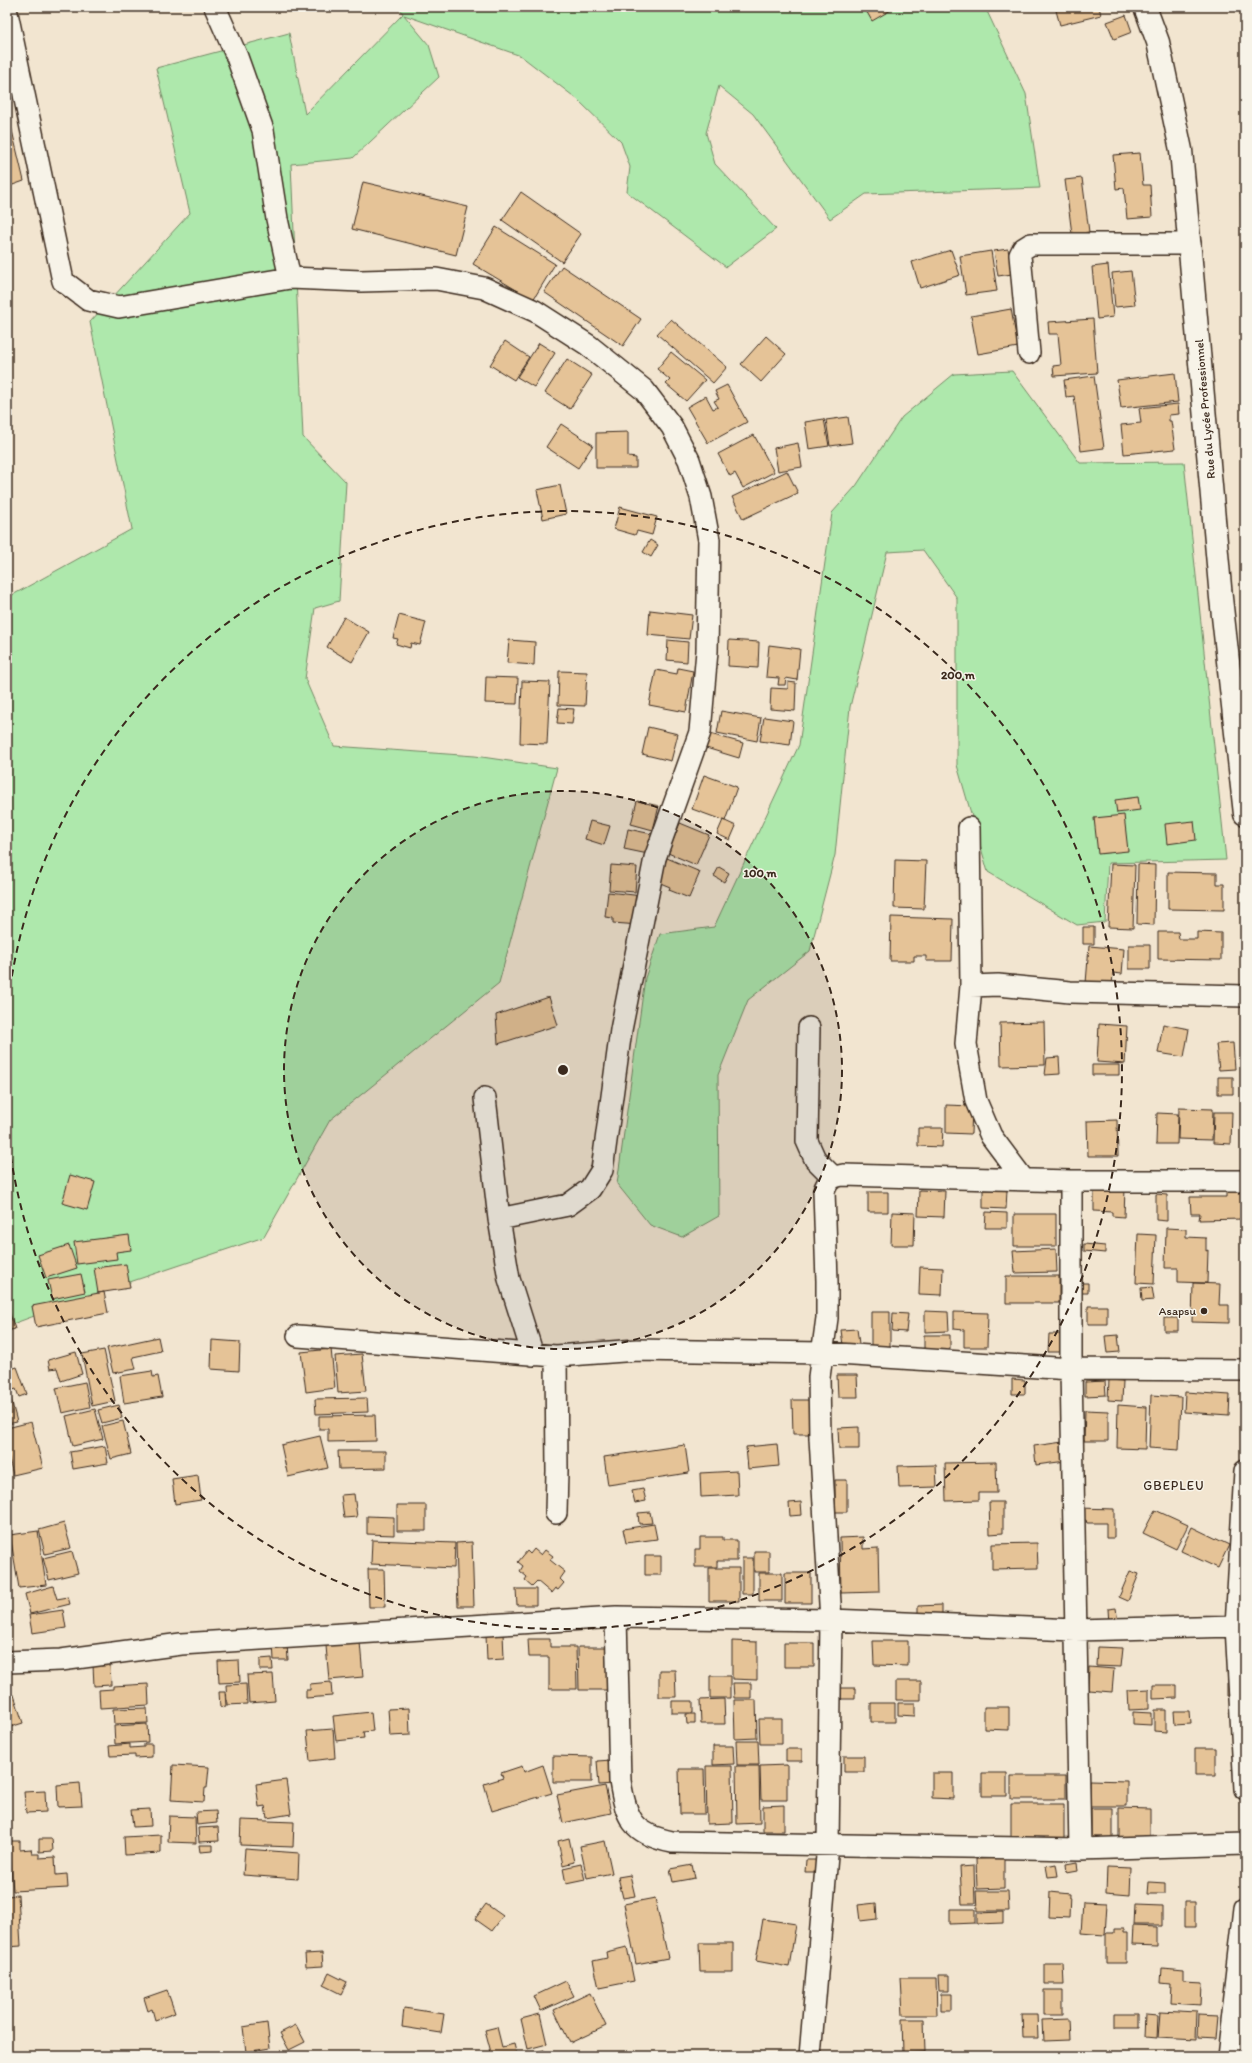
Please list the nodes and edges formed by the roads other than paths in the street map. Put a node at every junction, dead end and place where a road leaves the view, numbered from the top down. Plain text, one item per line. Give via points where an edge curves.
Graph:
1 (215, 7) edge
2 (1145, 7) edge
3 (7, 14) edge
4 (1190, 244) junction
5 (290, 278) junction
6 (1029, 353) dead end
7 (1241, 740) edge
8 (1245, 814) edge
9 (969, 828) dead end
10 (971, 986) junction
11 (1245, 996) edge
12 (809, 1028) dead end
13 (485, 1098) dead end
14 (833, 1176) junction
15 (1024, 1180) junction
16 (1071, 1181) junction
17 (1245, 1181) edge
18 (499, 1219) junction
19 (298, 1336) dead end
20 (823, 1353) junction
21 (533, 1355) junction
22 (556, 1356) junction
23 (1072, 1369) junction
24 (1245, 1370) edge
25 (1245, 1471) edge
26 (556, 1513) dead end
27 (616, 1617) junction
28 (831, 1620) junction
29 (1236, 1626) junction
30 (1075, 1630) junction
31 (7, 1662) edge
32 (1245, 1789) edge
33 (828, 1844) junction
34 (1245, 1844) edge
35 (1080, 1848) junction
36 (1245, 1908) edge
37 (810, 2056) edge
38 (1228, 2056) edge

1 - 5 street via 237,57 263,130 276,219
2 - 4 main road, Rue du Lycée Professionnel via 1158,42 1181,150
3 - 5 street via 63,281 88,300 119,307
4 - 6 street via 1031,244 1020,255
4 - 7 main road, Rue du Lycée Professionnel via 1221,598
5 - 18 street via 360,281 436,279 484,288 535,311 588,345 644,390 672,427 689,460 701,497 709,540 707,651 700,732 655,858 621,1030 602,1170 590,1189 568,1205
7 - 8 main road, Rue du Lycée Professionnel
9 - 10 street
10 - 11 street via 998,985 1070,992
10 - 15 street via 966,1044 976,1101 991,1136
12 - 14 street via 807,1141 814,1159
13 - 18 street
14 - 15 street
14 - 20 street via 827,1182 824,1191 827,1318
15 - 16 street
16 - 17 street
16 - 23 street
18 - 21 street via 509,1278
19 - 21 street
20 - 22 street via 637,1350
20 - 23 street
20 - 28 street via 819,1377 820,1438
21 - 22 street
22 - 26 street
23 - 24 street
23 - 30 street
25 - 29 street
27 - 28 street
27 - 31 street via 181,1644 61,1660
27 - 33 street via 620,1781 629,1819 638,1829 656,1839 672,1842
28 - 30 street
28 - 33 street
29 - 30 street
29 - 32 street
30 - 35 street
33 - 35 street
33 - 37 street
34 - 35 street
36 - 38 street

